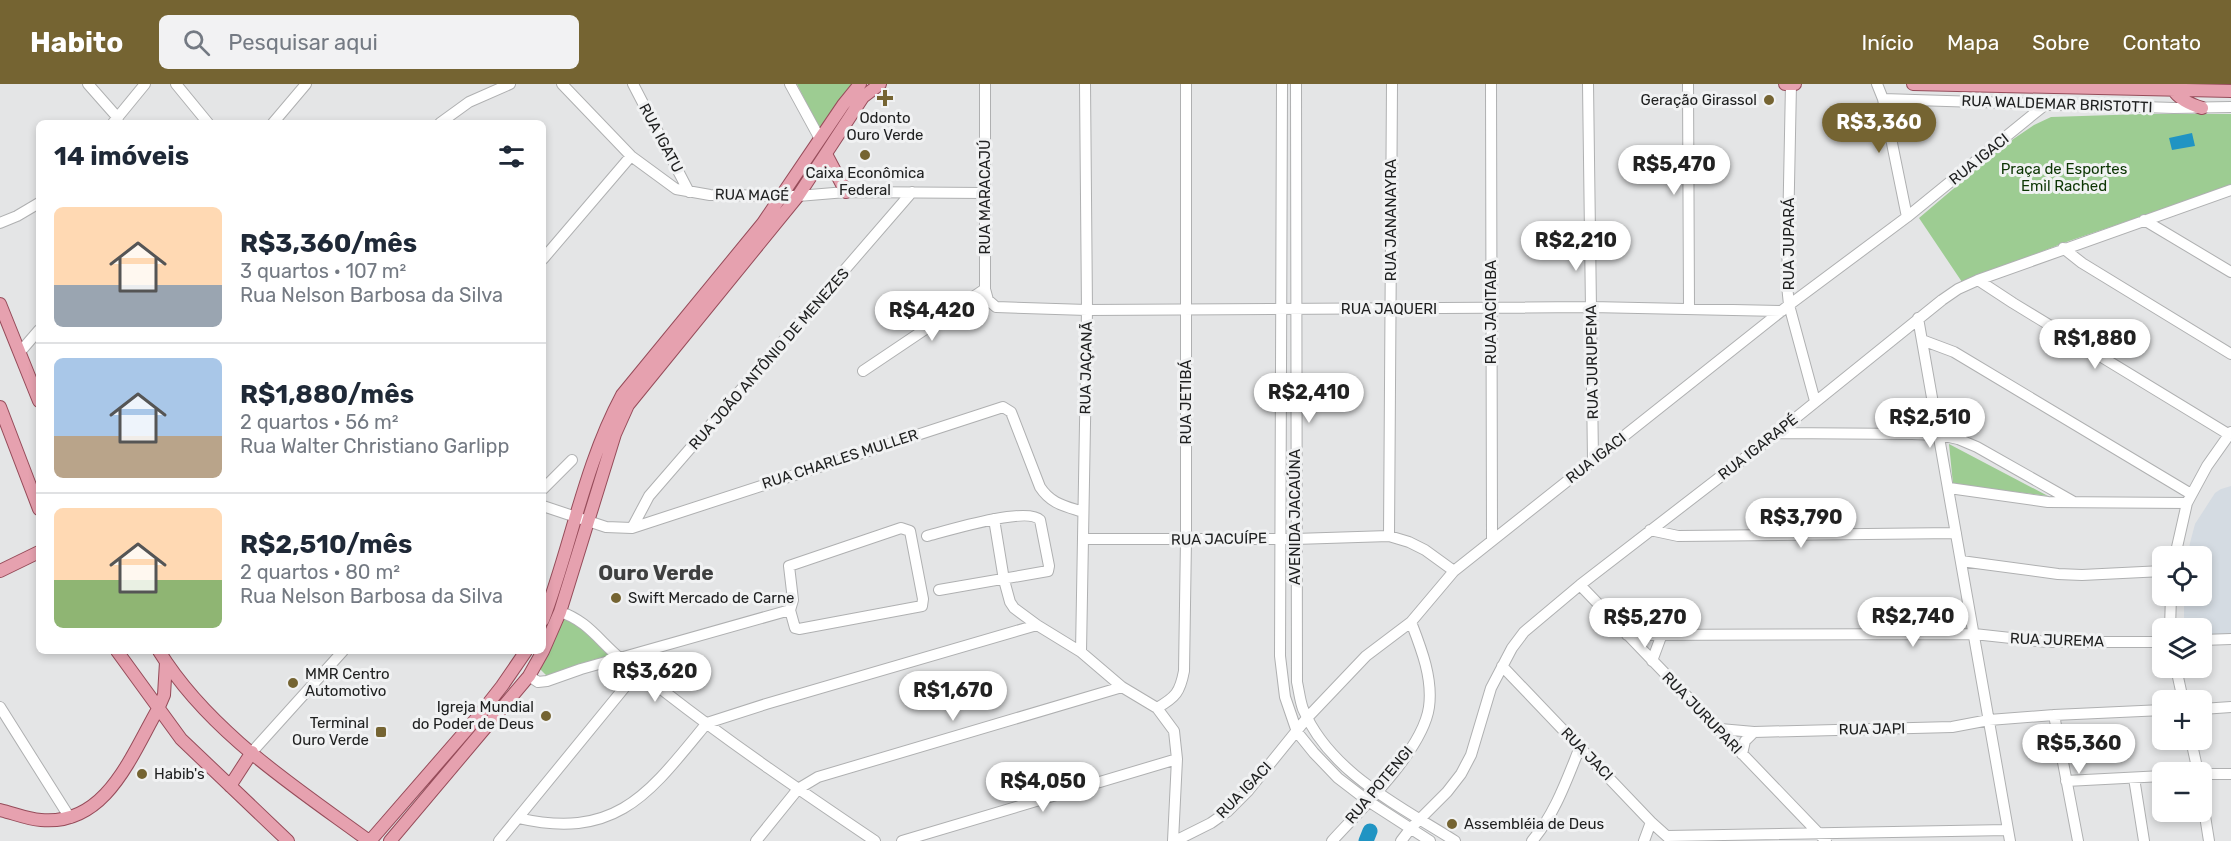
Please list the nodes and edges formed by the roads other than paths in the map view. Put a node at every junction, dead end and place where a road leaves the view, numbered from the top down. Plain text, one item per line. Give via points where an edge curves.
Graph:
1 (88, 84) edge
2 (145, 84) edge
3 (176, 84) edge
4 (306, 84) edge
5 (510, 84) edge
6 (562, 84) edge
7 (633, 84) edge
8 (790, 84) edge
9 (860, 84) edge
10 (880, 84) edge
11 (985, 84) edge
12 (1085, 84) edge
13 (1186, 84) edge
14 (1282, 84) edge
15 (1296, 84) edge
16 (1392, 84) edge
17 (1491, 84) edge
18 (1588, 84) edge
19 (1688, 84) edge
20 (1785, 84) edge
21 (1792, 84) edge
22 (1877, 84) edge
23 (1912, 84) edge
24 (2172, 87) edge
25 (489, 88) edge
26 (2231, 91) edge
27 (1883, 99) junction
28 (2046, 104) junction
29 (2231, 107) edge
30 (2202, 108) junction
31 (116, 120) edge
32 (206, 120) edge
33 (276, 120) edge
34 (444, 120) edge
35 (820, 139) junction
36 (826, 154) junction
37 (631, 156) junction
38 (2231, 190) edge
39 (689, 192) junction
40 (846, 192) junction
41 (912, 192) junction
42 (985, 193) junction
43 (784, 195) junction
44 (798, 196) junction
45 (36, 205) edge
46 (1907, 217) junction
47 (2145, 220) junction
48 (0, 223) edge
49 (2063, 248) junction
50 (546, 255) edge
51 (2231, 272) edge
52 (1978, 279) junction
53 (985, 289) junction
54 (0, 304) edge
55 (1591, 307) junction
56 (1186, 308) junction
57 (1490, 308) junction
58 (1689, 308) junction
59 (1786, 308) junction
60 (1281, 309) junction
61 (1296, 309) junction
62 (1390, 309) junction
63 (1087, 310) junction
64 (1918, 318) junction
65 (36, 333) edge
66 (1922, 340) junction
67 (20, 352) junction
68 (2231, 354) edge
69 (863, 371) dead end
70 (36, 393) edge
71 (1815, 401) junction
72 (0, 406) edge
73 (1777, 433) junction
74 (2230, 433) edge
75 (1940, 435) junction
76 (572, 460) dead end
77 (1593, 460) junction
78 (546, 486) edge
79 (1949, 488) junction
80 (2189, 498) junction
81 (36, 501) edge
82 (2074, 502) junction
83 (546, 507) edge
84 (1083, 512) junction
85 (574, 518) junction
86 (994, 519) junction
87 (588, 521) junction
88 (632, 528) junction
89 (1650, 530) junction
90 (1956, 533) junction
91 (927, 536) dead end
92 (1389, 536) junction
93 (1281, 538) junction
94 (1295, 538) junction
95 (1083, 539) junction
96 (1186, 539) junction
97 (1492, 539) junction
98 (2177, 546) edge
99 (36, 553) edge
100 (1961, 561) junction
101 (0, 571) edge
102 (1454, 571) junction
103 (2152, 572) edge
104 (1004, 580) junction
105 (1580, 585) junction
106 (939, 590) dead end
107 (546, 610) edge
108 (789, 610) junction
109 (560, 612) junction
110 (546, 619) edge
111 (1411, 622) junction
112 (1037, 625) junction
113 (1627, 634) junction
114 (1662, 634) junction
115 (1974, 634) junction
116 (2231, 639) edge
117 (2212, 640) edge
118 (2152, 642) edge
119 (546, 644) edge
120 (1081, 652) junction
121 (119, 654) edge
122 (340, 654) edge
123 (541, 654) edge
124 (164, 655) edge
125 (523, 656) edge
126 (620, 658) junction
127 (1652, 661) junction
128 (1502, 666) junction
129 (638, 671) junction
130 (529, 676) junction
131 (1122, 687) junction
132 (0, 707) edge
133 (2231, 707) edge
134 (1158, 708) junction
135 (2212, 708) edge
136 (158, 709) junction
137 (2152, 711) edge
138 (2054, 715) junction
139 (477, 717) junction
140 (1307, 718) junction
141 (1989, 720) junction
142 (707, 723) junction
143 (486, 728) junction
144 (1720, 729) junction
145 (1297, 732) junction
146 (1754, 732) junction
147 (1580, 747) junction
148 (252, 752) junction
149 (1742, 754) junction
150 (1177, 759) junction
151 (2212, 773) edge
152 (2231, 774) edge
153 (2152, 777) edge
154 (2134, 778) junction
155 (2066, 781) junction
156 (230, 786) junction
157 (798, 789) junction
158 (1377, 791) junction
159 (1368, 801) junction
160 (0, 810) edge
161 (70, 818) junction
162 (518, 818) junction
163 (1420, 819) junction
164 (1651, 822) junction
165 (2206, 822) edge
166 (1411, 828) junction
167 (1817, 832) junction
168 (2009, 836) edge
169 (1670, 838) edge
170 (288, 841) edge
171 (370, 841) edge
172 (390, 841) edge
173 (499, 841) edge
174 (756, 841) edge
175 (875, 841) edge
176 (902, 841) edge
177 (1174, 841) edge
178 (1332, 841) edge
179 (1401, 841) edge
180 (1430, 841) edge
181 (1455, 841) edge
182 (1533, 841) edge
183 (1644, 841) edge
184 (1826, 841) edge
185 (2078, 841) edge
186 (2144, 841) edge
187 (2209, 841) edge

1 - 31 street
2 - 31 street
3 - 32 street
4 - 33 street
5 - 25 street
6 - 37 street, RUA MAGÉ
7 - 39 street, RUA IGATU
8 - 35 street
9 - 35 main road
10 - 36 main road via 863,97
11 - 42 street, RUA MARACAJÚ
12 - 63 street, RUA JAÇANÃ
13 - 56 street, RUA JETIBÁ
14 - 60 street, AVENIDA JACAÚNA
15 - 61 street, AVENIDA JACAÚNA
16 - 62 street, RUA JANANAYRA
17 - 57 street, RUA JACITABA
18 - 55 street, RUA JURUPEMA
19 - 58 street
20 - 21 main road
21 - 59 street, RUA JUPARÁ
22 - 27 street
23 - 24 main road
24 - 26 main road
24 - 30 main road via 2188,103
25 - 34 street
27 - 28 street, RUA WALDEMAR BRISTOTTI
27 - 46 street
28 - 30 street, RUA WALDEMAR BRISTOTTI
28 - 46 street, RUA IGACI
29 - 30 street, RUA WALDEMAR BRISTOTTI
35 - 43 main road
36 - 40 main road
36 - 44 main road
37 - 39 street, RUA MAGÉ via 666,184
37 - 50 street
38 - 47 street, RUA IGARAPÉ
39 - 43 street, RUA MAGÉ
40 - 41 street, RUA MAGÉ
40 - 44 street, RUA MAGÉ
41 - 42 street, RUA MAGÉ
41 - 88 street, RUA JOÃO ANTÔNIO DE MENEZES via 650,496
42 - 53 street, RUA MARACAJÚ
43 - 44 street, RUA MAGÉ
43 - 85 main road via 622,395 607,424
44 - 87 main road via 628,405
45 - 48 street
46 - 59 street, RUA IGACI
47 - 49 street, RUA IGARAPÉ
47 - 51 street
49 - 52 street, RUA IGARAPÉ
49 - 68 street
52 - 64 street, RUA IGARAPÉ
52 - 74 street
53 - 63 street, RUA JAQUERI via 988,300 996,307
53 - 69 street
54 - 67 main road
55 - 57 street, RUA JAQUERI
55 - 58 street, RUA JAQUERI
55 - 77 street, RUA JURUPEMA
56 - 60 street, RUA JAQUERI
56 - 63 street, RUA JAQUERI
56 - 96 street, RUA JETIBÁ
57 - 62 street, RUA JAQUERI
57 - 97 street, RUA JACITABA
58 - 59 street, RUA JAQUERI
59 - 71 street, RUA JUPARÁ
59 - 77 street, RUA IGACI
60 - 61 street, RUA JAQUERI
60 - 93 street, AVENIDA JACAÚNA
61 - 62 street, RUA JAQUERI
61 - 94 street, AVENIDA JACAÚNA
62 - 92 street, RUA JANANAYRA
63 - 84 street, RUA JAÇANÃ
64 - 66 street
64 - 71 street, RUA IGARAPÉ
65 - 67 street
66 - 75 street
66 - 80 street via 1954,352
67 - 70 main road
71 - 73 street, RUA IGARAPÉ
72 - 81 main road
73 - 75 street
73 - 89 street, RUA IGARAPÉ
74 - 80 street
75 - 79 street
75 - 82 street via 1977,447
76 - 78 street
77 - 97 street, RUA IGACI
79 - 82 street
79 - 90 street
80 - 82 street
80 - 98 street
83 - 85 street, RUA CHARLES MULLER
84 - 88 street, RUA CHARLES MULLER via 1046,496 1011,412 998,407
84 - 95 street, RUA JAÇANÃ
85 - 87 street, RUA CHARLES MULLER
85 - 107 main road
86 - 91 street
86 - 104 street
86 - 104 street via 1034,515 1039,518 1049,566 1045,573
87 - 88 street, RUA CHARLES MULLER via 612,528
87 - 109 main road
89 - 90 street via 1678,536
89 - 105 street, RUA IGARAPÉ
90 - 100 street
92 - 94 street, RUA JACUÍPE
92 - 102 street, RUA JACUÍPE via 1425,550
93 - 94 street, RUA JACUÍPE
93 - 96 street, RUA JACUÍPE
93 - 145 street, AVENIDA JACAÚNA via 1280,656 1285,697
94 - 140 street, AVENIDA JACAÚNA via 1297,682
95 - 96 street, RUA JACUÍPE
95 - 120 street, RUA JAÇANÃ
96 - 134 street, RUA JETIBÁ via 1184,671 1181,687 1173,699
97 - 102 street, RUA IGACI
99 - 101 main road
100 - 103 street via 2058,574
100 - 115 street
102 - 111 street, RUA IGACI
104 - 106 street
104 - 112 street via 1014,608
105 - 113 street, RUA JURUPARI
105 - 128 street, RUA IGARAPÉ via 1524,632
108 - 108 street via 793,600 789,566 901,528 910,531 922,606 799,629 794,626
108 - 126 street
109 - 110 main road
109 - 119 main road
109 - 126 street via 588,627
111 - 140 street, RUA IGACI via 1366,656
111 - 158 street, RUA POTENGI via 1428,680 1429,709 1416,740
112 - 120 street
112 - 142 street
113 - 114 street, RUA JUREMA
113 - 127 street, RUA JURUPARI
114 - 115 street, RUA JUREMA
114 - 127 street
115 - 118 street, RUA JUREMA via 2048,642
115 - 141 street
116 - 117 street
120 - 131 street
121 - 136 main road
122 - 148 street
123 - 130 main road
124 - 136 main road via 164,695
124 - 148 main road via 186,688
125 - 130 main road
125 - 139 main road
126 - 129 street
126 - 130 street via 547,681 538,682
127 - 144 street, RUA JURUPARI
128 - 147 street, RUA JACI
128 - 163 street, RUA IGARAPÉ via 1461,774
129 - 142 street
129 - 162 street
130 - 143 main road
131 - 134 street
131 - 157 street via 837,770
132 - 161 street
133 - 135 street
134 - 150 street via 1174,731
136 - 156 main road via 181,739
136 - 161 main road via 111,789 85,812
137 - 138 street, RUA JAPI
138 - 141 street, RUA JAPI
138 - 155 street
139 - 143 main road
139 - 171 main road
140 - 145 street, RUA IGACI
140 - 158 street, AVENIDA JACAÚNA via 1326,748
141 - 146 street, RUA JAPI via 1952,728
141 - 168 street
142 - 157 street
142 - 162 street via 639,802 618,815 597,822 555,826
143 - 172 main road
144 - 146 street, RUA JAPI
144 - 149 street, RUA JURUPARI
145 - 159 street, AVENIDA JACAÚNA via 1338,778
145 - 177 street, RUA IGACI via 1227,811
146 - 149 street via 1745,741
147 - 164 street, RUA JACI
147 - 182 street via 1560,796
148 - 156 main road
148 - 171 main road
149 - 167 street, RUA JURUPARI
150 - 176 street
150 - 177 street
151 - 152 street
153 - 154 street
154 - 155 street
154 - 186 street
155 - 185 street
156 - 170 main road
157 - 174 street
157 - 175 street
158 - 159 street, RUA POTENGI
158 - 163 street, AVENIDA JACAÚNA
159 - 166 street, AVENIDA JACAÚNA
159 - 178 street, RUA POTENGI
160 - 161 main road via 41,820
162 - 173 street
163 - 166 street, RUA IGARAPÉ
163 - 181 street, AVENIDA JACAÚNA
164 - 169 street, RUA JACI
164 - 183 street
165 - 187 street
166 - 179 street, RUA IGARAPÉ
166 - 180 street, AVENIDA JACAÚNA
167 - 168 street
167 - 169 street
167 - 184 street, RUA JURUPARI

